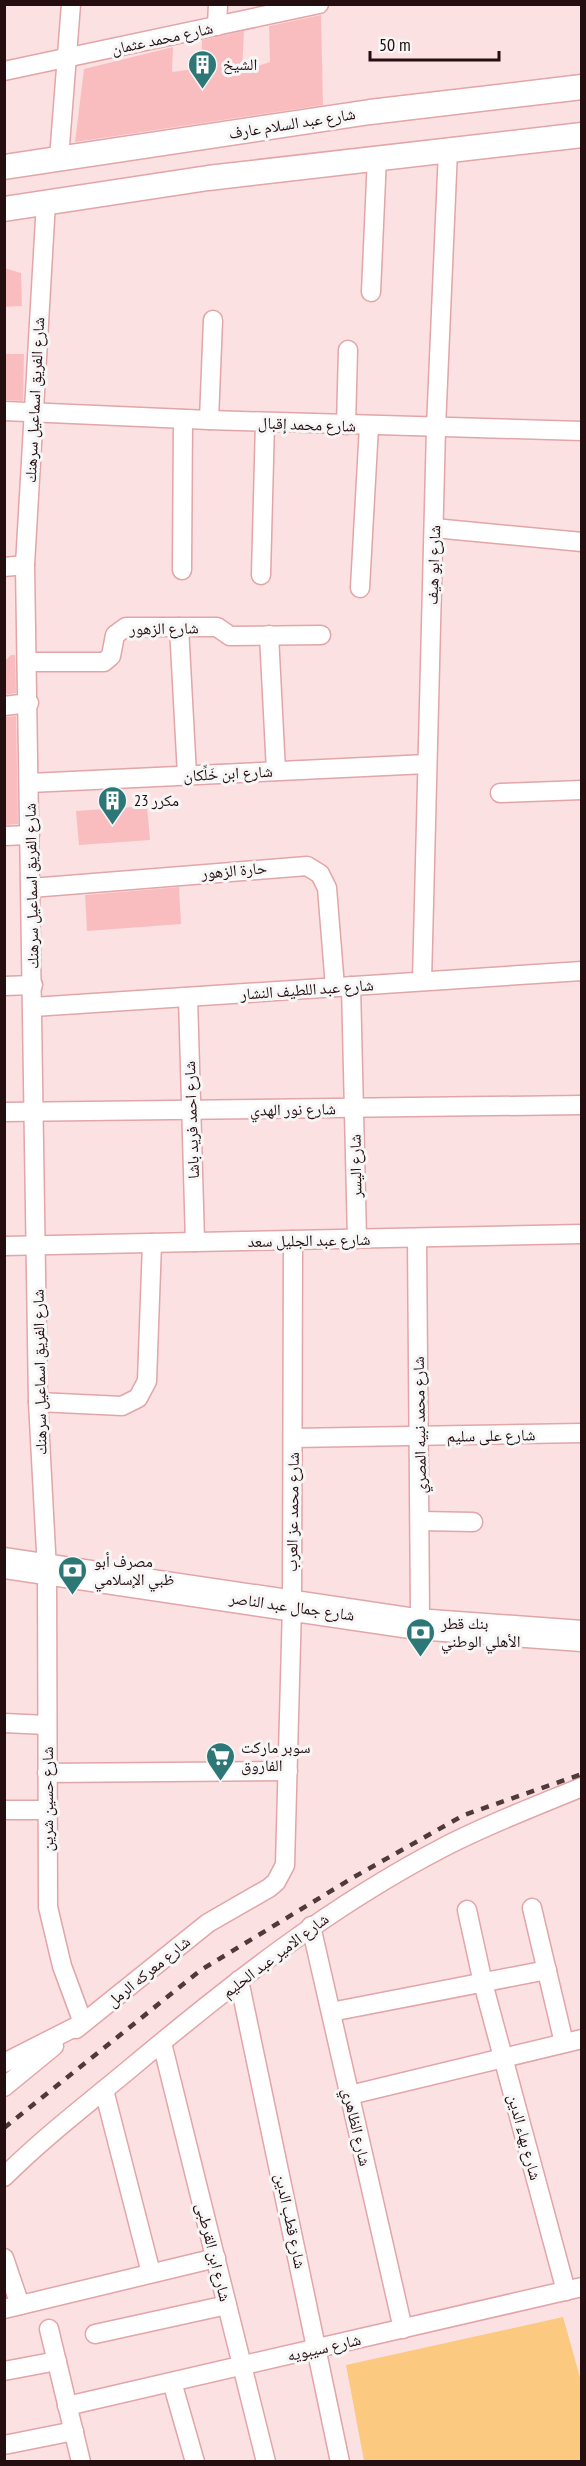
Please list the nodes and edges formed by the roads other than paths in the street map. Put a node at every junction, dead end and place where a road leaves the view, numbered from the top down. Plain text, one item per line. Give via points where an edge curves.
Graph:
1 (71, 4) edge
2 (218, 4) edge
3 (320, 4) edge
4 (217, 26) junction
5 (67, 57) junction
6 (4, 71) edge
7 (582, 87) edge
8 (582, 135) edge
9 (448, 150) junction
10 (59, 158) junction
11 (377, 158) junction
12 (4, 167) edge
13 (46, 202) junction
14 (4, 209) edge
15 (371, 292) dead end
16 (213, 320) dead end
17 (348, 350) dead end
18 (4, 411) edge
19 (33, 412) junction
20 (183, 419) junction
21 (209, 420) junction
22 (265, 422) junction
23 (346, 425) junction
24 (369, 426) junction
25 (436, 428) junction
26 (582, 431) edge
27 (434, 528) junction
28 (582, 542) edge
29 (25, 565) junction
30 (4, 567) edge
31 (182, 570) dead end
32 (261, 575) dead end
33 (360, 588) dead end
34 (178, 627) junction
35 (269, 635) junction
36 (321, 635) dead end
37 (27, 662) junction
38 (29, 703) junction
39 (4, 706) edge
40 (427, 764) junction
41 (276, 771) junction
42 (187, 775) junction
43 (30, 783) junction
44 (582, 790) edge
45 (500, 793) dead end
46 (4, 836) edge
47 (30, 836) junction
48 (31, 888) junction
49 (582, 971) edge
50 (422, 981) junction
51 (33, 985) junction
52 (4, 986) edge
53 (343, 986) junction
54 (188, 997) junction
55 (33, 1007) junction
56 (582, 1105) edge
57 (354, 1108) junction
58 (191, 1110) junction
59 (4, 1112) edge
60 (34, 1112) junction
61 (582, 1234) edge
62 (417, 1238) junction
63 (357, 1239) junction
64 (293, 1240) junction
65 (195, 1242) junction
66 (152, 1243) junction
67 (36, 1245) junction
68 (4, 1246) edge
69 (38, 1402) junction
70 (582, 1433) edge
71 (419, 1436) junction
72 (293, 1438) junction
73 (420, 1521) junction
74 (473, 1522) dead end
75 (4, 1548) edge
76 (4, 1563) edge
77 (46, 1563) junction
78 (292, 1601) junction
79 (420, 1612) junction
80 (582, 1618) edge
81 (582, 1636) edge
82 (4, 1723) edge
83 (47, 1725) junction
84 (288, 1771) junction
85 (47, 1773) junction
86 (582, 1786) edge
87 (4, 1809) edge
88 (47, 1810) junction
89 (286, 1856) joint
90 (532, 1908) dead end
91 (468, 1910) dead end
92 (311, 1926) junction
93 (547, 1970) junction
94 (239, 1980) junction
95 (483, 1983) junction
96 (331, 2012) junction
97 (83, 2023) junction
98 (573, 2041) edge
99 (162, 2043) junction
100 (504, 2059) junction
101 (4, 2063) edge
102 (4, 2087) edge
103 (104, 2090) junction
104 (350, 2095) junction
105 (4, 2177) edge
106 (4, 2258) edge
107 (216, 2258) junction
108 (151, 2273) junction
109 (577, 2289) edge
110 (227, 2306) junction
111 (12, 2307) edge
112 (49, 2329) dead end
113 (403, 2329) junction
114 (95, 2334) dead end
115 (318, 2348) junction
116 (57, 2361) junction
117 (242, 2366) junction
118 (4, 2371) edge
119 (171, 2382) junction
120 (67, 2406) junction
121 (74, 2431) junction
122 (4, 2445) edge
123 (81, 2462) edge
124 (195, 2462) edge
125 (266, 2462) edge
126 (340, 2462) edge

1 - 5 street
2 - 4 street
3 - 4 street, شارع محمد عثمان
4 - 5 street, شارع محمد عثمان
5 - 6 street, شارع محمد عثمان
5 - 10 street
7 - 10 street, شارع عبد السلام عارف via 370,112
8 - 9 street
9 - 11 street
9 - 25 street, شارع ابو هيف
10 - 12 street, شارع عبد السلام عارف
11 - 13 street
11 - 15 street
13 - 14 street
13 - 19 street, شارع الفريق اسماعيل سرهنك
16 - 21 street
17 - 23 street
18 - 19 street, شارع محمد إقبال
19 - 20 street, شارع محمد إقبال
19 - 29 street, شارع الفريق اسماعيل سرهنك
20 - 21 street, شارع محمد إقبال
20 - 31 street
21 - 22 street, شارع محمد إقبال
22 - 23 street, شارع محمد إقبال
22 - 32 street
23 - 24 street, شارع محمد إقبال
24 - 25 street, شارع محمد إقبال
24 - 33 street
25 - 26 street, شارع محمد إقبال
25 - 27 street, شارع ابو هيف
27 - 28 street
27 - 40 street, شارع ابو هيف
29 - 30 street
29 - 37 street, شارع الفريق اسماعيل سرهنك
34 - 35 street, شارع الزهور via 217,627 230,636
34 - 37 street, شارع الزهور via 122,629 115,635 111,656 104,662
34 - 42 street
35 - 36 street, شارع الزهور
35 - 41 street
37 - 38 street, شارع الفريق اسماعيل سرهنك
38 - 39 street
38 - 43 street, شارع الفريق اسماعيل سرهنك
40 - 41 street, شارع ابن خَلِّكان
40 - 50 street, شارع ابو هيف
41 - 42 street, شارع ابن خَلِّكان
42 - 43 street, شارع ابن خَلِّكان
43 - 47 street, شارع الفريق اسماعيل سرهنك
44 - 45 street
46 - 47 street
47 - 48 street, شارع الفريق اسماعيل سرهنك
48 - 51 street, شارع الفريق اسماعيل سرهنك
48 - 53 street, حارة الزهور via 307,866 320,874 327,888
49 - 50 street, شارع عبد اللطيف النشار
50 - 53 street, شارع عبد اللطيف النشار
51 - 52 street
51 - 55 street, شارع الفريق اسماعيل سرهنك
53 - 54 street, شارع عبد اللطيف النشار
53 - 57 street, شارع اليسر
54 - 55 street, شارع عبد اللطيف النشار
54 - 58 street, شارع احمد فريد باشا
55 - 60 street, شارع الفريق اسماعيل سرهنك
56 - 57 street, شارع نور الهدي
57 - 58 street, شارع نور الهدي
57 - 63 street, شارع اليسر
58 - 60 street, شارع نور الهدي
58 - 65 street, شارع احمد فريد باشا
59 - 60 street, شارع نور الهدي
60 - 67 street, شارع الفريق اسماعيل سرهنك
61 - 62 street, شارع عبد الجليل سعد
62 - 63 street, شارع عبد الجليل سعد
62 - 71 street, شارع محمد نبيه المصري
63 - 64 street, شارع عبد الجليل سعد
64 - 65 street, شارع عبد الجليل سعد
64 - 72 street, شارع محمد عز العرب
65 - 66 street, شارع عبد الجليل سعد
66 - 67 street, شارع عبد الجليل سعد
66 - 69 street via 147,1381 138,1398 122,1406
67 - 68 street, شارع عبد الجليل سعد
67 - 69 street, شارع الفريق اسماعيل سرهنك
69 - 77 street, شارع الفريق اسماعيل سرهنك
70 - 71 street, شارع على سليم
71 - 72 street, شارع على سليم
71 - 73 street, شارع محمد نبيه المصري
72 - 78 street, شارع محمد عز العرب
73 - 74 street
73 - 79 street, شارع محمد نبيه المصري
75 - 77 main road, شارع جمال عبد الناصر
76 - 77 main road, شارع جمال عبد الناصر
77 - 78 main road, شارع جمال عبد الناصر
77 - 83 street, شارع حسين شرين
78 - 79 main road, شارع جمال عبد الناصر
78 - 81 main road, شارع جمال عبد الناصر via 416,1624
78 - 84 street, شارع محمد عز العرب
79 - 80 main road, شارع جمال عبد الناصر
82 - 83 street
83 - 85 street, شارع حسين شرين
84 - 85 street
84 - 89 street, شارع محمد عز العرب
85 - 88 street, شارع حسين شرين
86 - 92 street, شارع الامير عبد الحليم via 446,1846
87 - 88 street
88 - 97 street, شارع حسين شرين via 48,1906 62,1966
89 - 97 street, شارع معركه الرمل via 276,1882 208,1923
90 - 93 street
91 - 95 street, شارع بهاء الدين
92 - 94 street, شارع الامير عبد الحليم
92 - 96 street, شارع الظاهري
93 - 95 street
93 - 98 street
94 - 99 street, شارع الامير عبد الحليم
94 - 115 street, شارع قطب الدين
95 - 96 street
95 - 100 street, شارع بهاء الدين
96 - 104 street, شارع الظاهري
97 - 101 street
97 - 102 street, شارع معركه الرمل
98 - 100 street
99 - 103 street, شارع الامير عبد الحليم
99 - 107 street, شارع ابن القرطبى
100 - 104 street
100 - 109 street, شارع بهاء الدين
103 - 105 street, شارع الامير عبد الحليم
103 - 108 street
104 - 113 street, شارع الظاهري
106 - 111 street
107 - 108 street
107 - 110 street, شارع ابن القرطبى
108 - 111 street
109 - 113 street, شارع سيبويه
110 - 114 street
110 - 117 street, شارع ابن القرطبى
112 - 116 street
113 - 115 street, شارع سيبويه
115 - 117 street, شارع سيبويه
115 - 126 street, شارع قطب الدين
116 - 118 street
116 - 120 street
117 - 119 street, شارع سيبويه
117 - 125 street, شارع ابن القرطبى
119 - 120 street, شارع سيبويه
119 - 124 street
120 - 121 street
121 - 122 street
121 - 123 street

